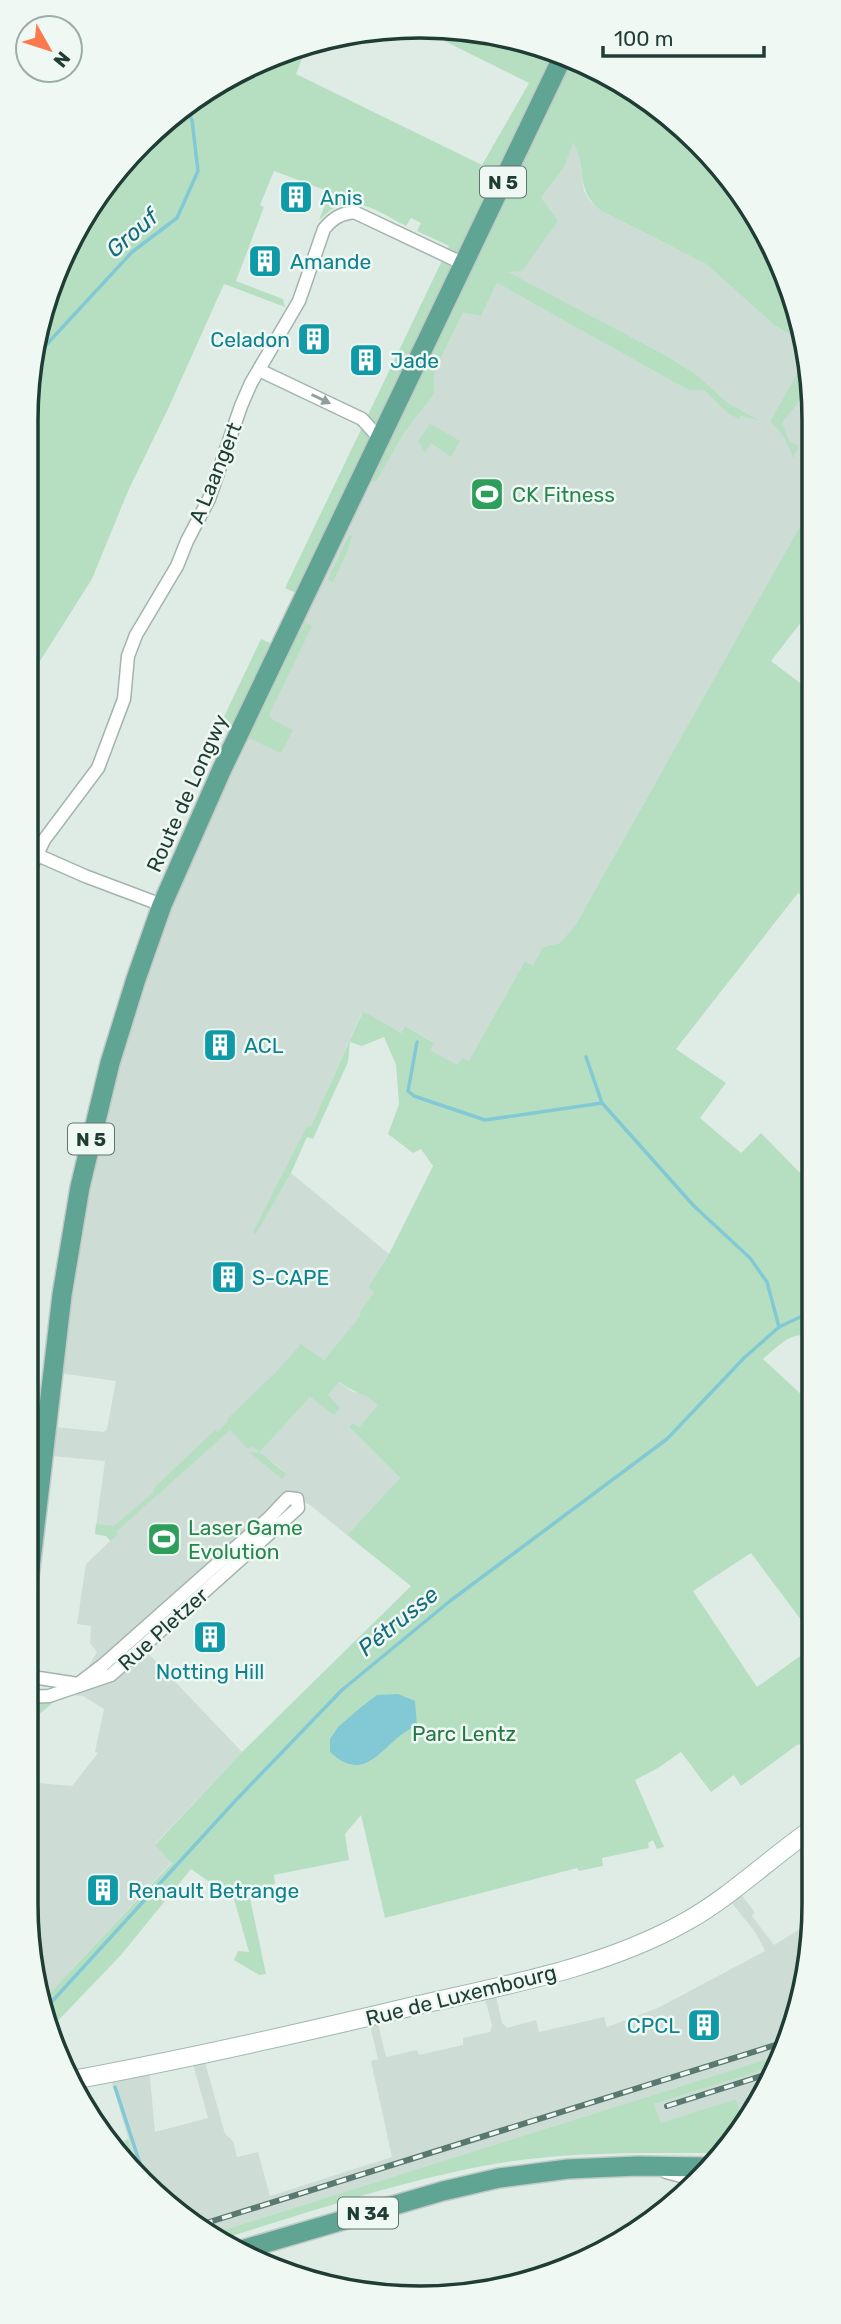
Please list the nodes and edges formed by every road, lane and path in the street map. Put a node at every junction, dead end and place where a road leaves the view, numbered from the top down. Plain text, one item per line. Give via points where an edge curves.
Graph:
1 (559, 65) edge
2 (464, 264) junction
3 (259, 370) junction
4 (380, 439) junction
5 (38, 845) edge
6 (38, 855) edge
7 (162, 905) junction
8 (38, 1500) edge
9 (38, 1678) edge
10 (78, 1684) junction
11 (38, 1696) edge
12 (802, 1837) edge
13 (81, 2078) edge
14 (638, 2166) junction
15 (697, 2167) edge
16 (687, 2178) edge
17 (253, 2247) edge

1 - 2 main road, Route de Longwy / N 5
2 - 3 street, A Laangert via 366,216 342,213 324,229 299,301
2 - 4 main road, Route de Longwy / N 5
3 -> 4 street via 362,419
3 - 5 street, A Laangert via 209,499 136,635 128,656 124,699 97,768
4 - 7 main road, Route de Longwy / N 5
6 - 7 street
7 - 8 main road, Route de Longwy / N 5 via 110,1063 80,1187
9 - 10 street, Rue Pletzer
10 - 10 street, Rue Pletzer via 111,1675 298,1508 297,1499 288,1498
10 - 11 street, Rue Pletzer
12 - 13 main road, Rue de Luxembourg via 688,1921 585,1965 248,2045
14 - 15 main road, N 34
14 - 16 street
14 - 17 main road, N 34 via 499,2178

